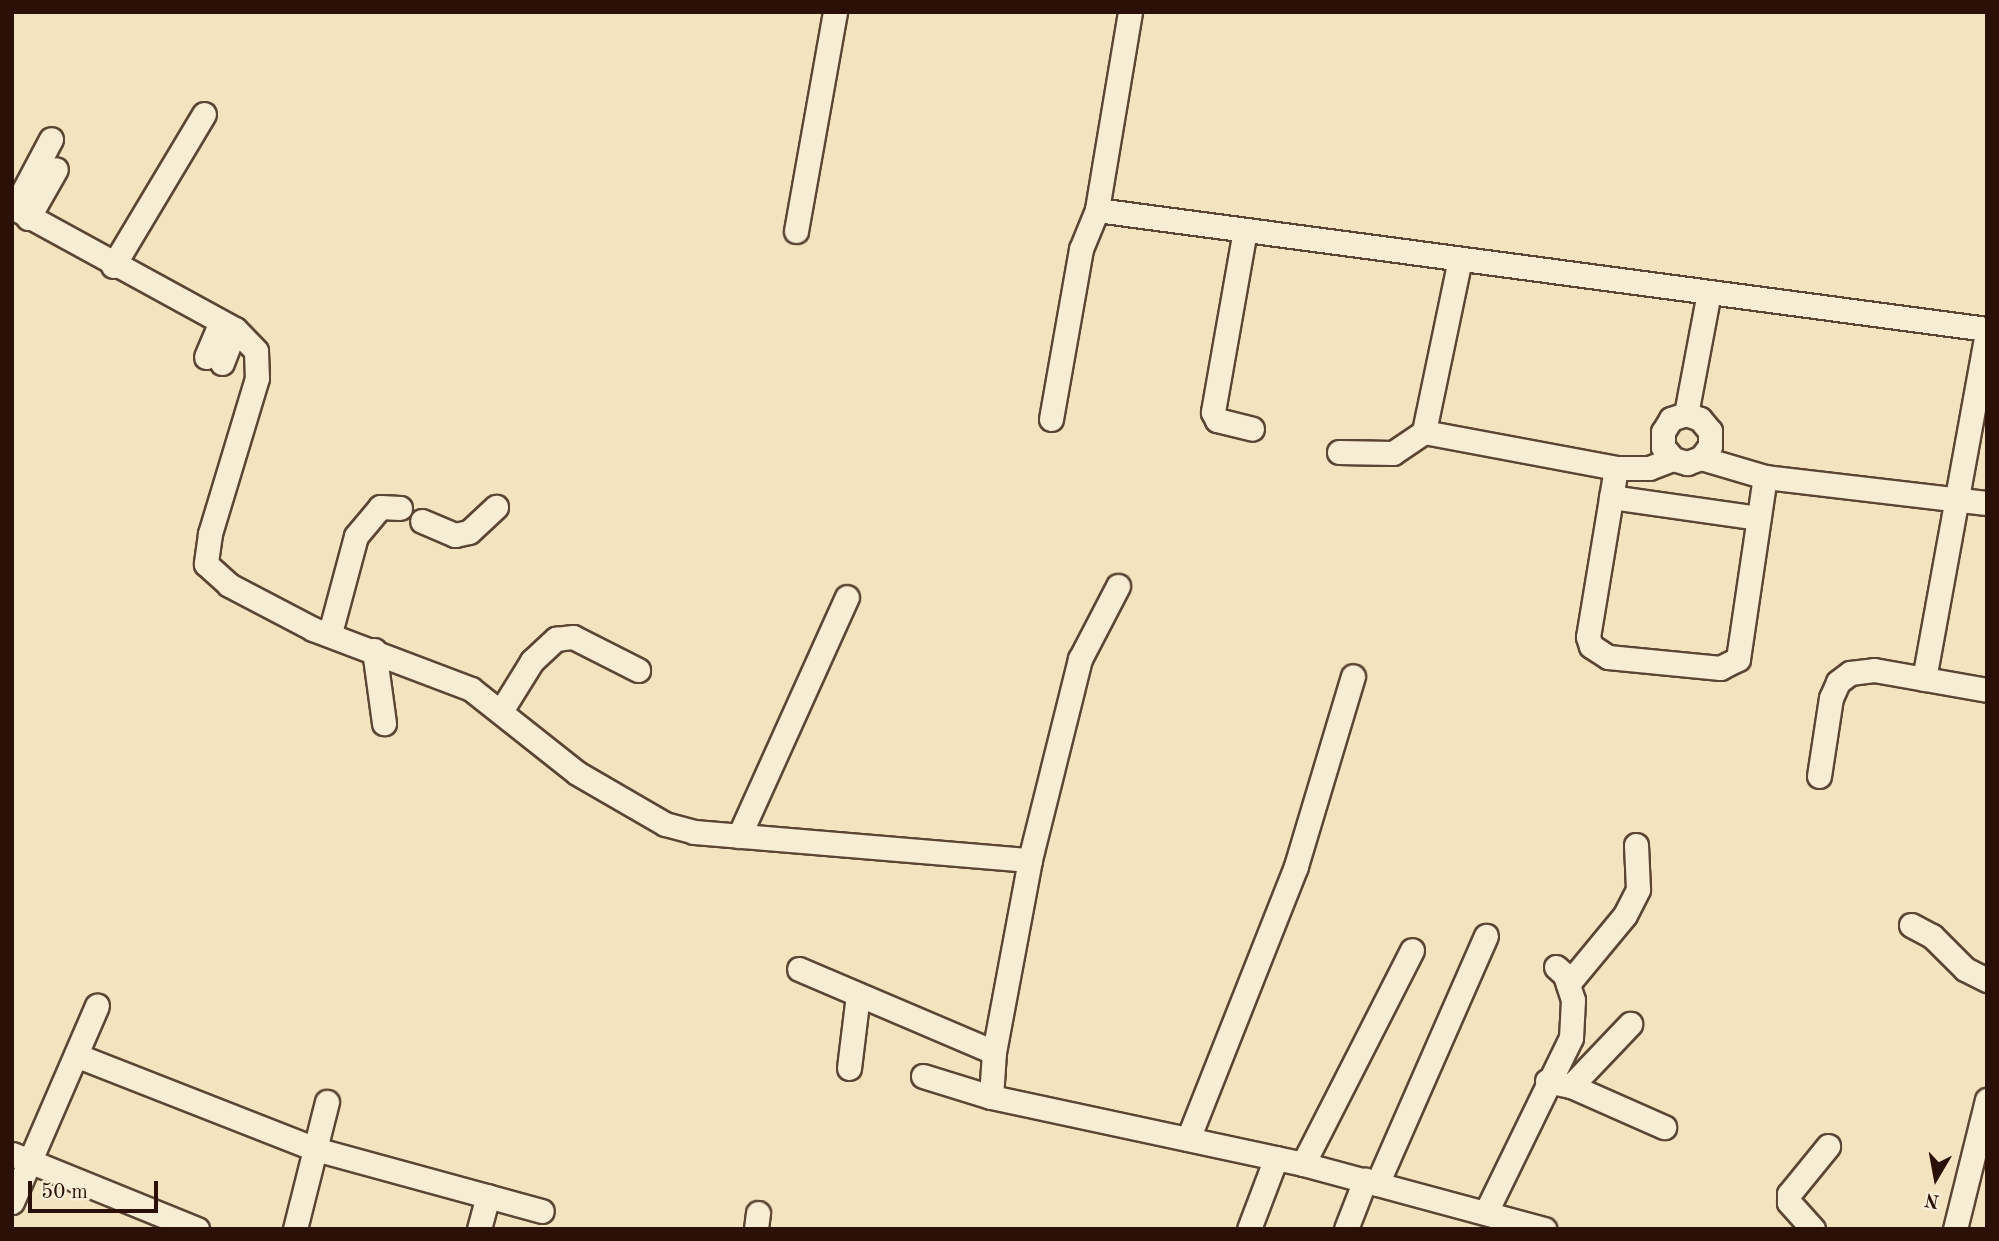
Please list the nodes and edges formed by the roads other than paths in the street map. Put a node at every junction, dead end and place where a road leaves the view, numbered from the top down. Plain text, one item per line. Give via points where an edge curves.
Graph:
1 (835, 12) edge
2 (1130, 12) edge
3 (204, 114) dead end
4 (51, 139) dead end
5 (56, 169) dead end
6 (1097, 210) junction
7 (18, 212) edge
8 (1245, 230) junction
9 (796, 231) dead end
10 (1460, 259) junction
11 (113, 266) junction
12 (1709, 292) junction
13 (228, 326) junction
14 (1987, 332) edge
15 (214, 360) dead end
16 (1686, 414) junction
17 (1051, 419) dead end
18 (1252, 429) dead end
19 (1424, 432) junction
20 (1339, 452) dead end
21 (1701, 458) junction
22 (1673, 459) junction
23 (1616, 468) junction
24 (1765, 477) junction
25 (1611, 497) junction
26 (1957, 498) junction
27 (1987, 503) edge
28 (496, 507) dead end
29 (400, 508) dead end
30 (1759, 518) junction
31 (422, 521) dead end
32 (1118, 586) dead end
33 (847, 597) dead end
34 (330, 633) junction
35 (374, 650) junction
36 (638, 670) dead end
37 (1353, 676) dead end
38 (1924, 679) junction
39 (1987, 690) edge
40 (501, 711) junction
41 (384, 723) dead end
42 (1819, 776) dead end
43 (739, 836) junction
44 (1636, 845) dead end
45 (1030, 860) junction
46 (1911, 925) dead end
47 (1486, 936) dead end
48 (1412, 950) dead end
49 (799, 969) dead end
50 (1987, 980) edge
51 (858, 995) junction
52 (97, 1006) dead end
53 (1630, 1024) dead end
54 (995, 1052) junction
55 (78, 1056) junction
56 (849, 1068) dead end
57 (923, 1076) dead end
58 (1547, 1081) junction
59 (1572, 1086) junction
60 (991, 1097) junction
61 (1987, 1100) edge
62 (327, 1101) dead end
63 (1664, 1127) dead end
64 (1188, 1139) junction
65 (1828, 1146) dead end
66 (315, 1149) junction
67 (21, 1158) edge
68 (1276, 1158) junction
69 (1303, 1164) junction
70 (1371, 1182) junction
71 (488, 1196) junction
72 (12, 1202) edge
73 (542, 1211) dead end
74 (1477, 1217) edge
75 (197, 1229) edge
76 (295, 1229) edge
77 (479, 1229) edge
78 (1249, 1229) edge
79 (1346, 1229) edge
80 (1544, 1229) edge
81 (1814, 1229) edge
82 (1955, 1229) edge

1 - 9 street
2 - 6 street
3 - 11 street
4 - 7 street
5 - 7 street
6 - 8 street
6 - 17 street via 1081,249
7 - 11 street
8 - 10 street
8 - 18 street via 1213,412 1217,420
10 - 12 street
10 - 19 street
11 - 13 street
12 - 14 street
12 - 16 street
13 - 15 street
13 - 34 street via 256,351 257,378 209,534 206,564 229,585
14 - 26 street
16 - 21 street via 1700,419 1710,431 1710,446
16 - 22 street via 1671,419 1663,432 1663,447
19 - 20 street via 1393,453
19 - 23 street
21 - 22 street via 1687,463
21 - 24 street
22 - 23 street via 1649,468
23 - 25 street
24 - 26 street
24 - 30 street
25 - 30 street
25 - 30 street via 1587,637 1597,653 1608,657 1731,666 1738,659
26 - 27 street
26 - 38 street
28 - 31 street via 469,533 455,535
29 - 34 street via 380,507 356,536
32 - 45 street via 1080,659
33 - 43 street
34 - 35 street
35 - 40 street via 471,689
35 - 41 street
36 - 40 street via 573,637 556,639 532,662
37 - 64 street via 1296,866
38 - 39 street
38 - 42 street via 1874,670 1850,673 1838,682 1831,698
40 - 43 street via 577,773 665,824
43 - 45 street
44 - 58 street via 1639,889 1625,915 1562,975 1576,1020
45 - 54 street
46 - 50 street via 1932,936 1965,969
47 - 70 street
48 - 69 street
49 - 51 street
51 - 54 street
51 - 56 street
52 - 55 street
53 - 59 street
54 - 60 street
55 - 66 street
55 - 67 street
57 - 60 street
58 - 59 street
58 - 74 street
59 - 63 street
60 - 64 street
61 - 82 street
62 - 66 street
64 - 68 street
65 - 81 street via 1788,1194 1789,1202
66 - 71 street
66 - 76 street
67 - 72 street
67 - 75 street
68 - 69 street
68 - 78 street
69 - 70 street
70 - 74 street
70 - 79 street
71 - 73 street
71 - 77 street
74 - 80 street

